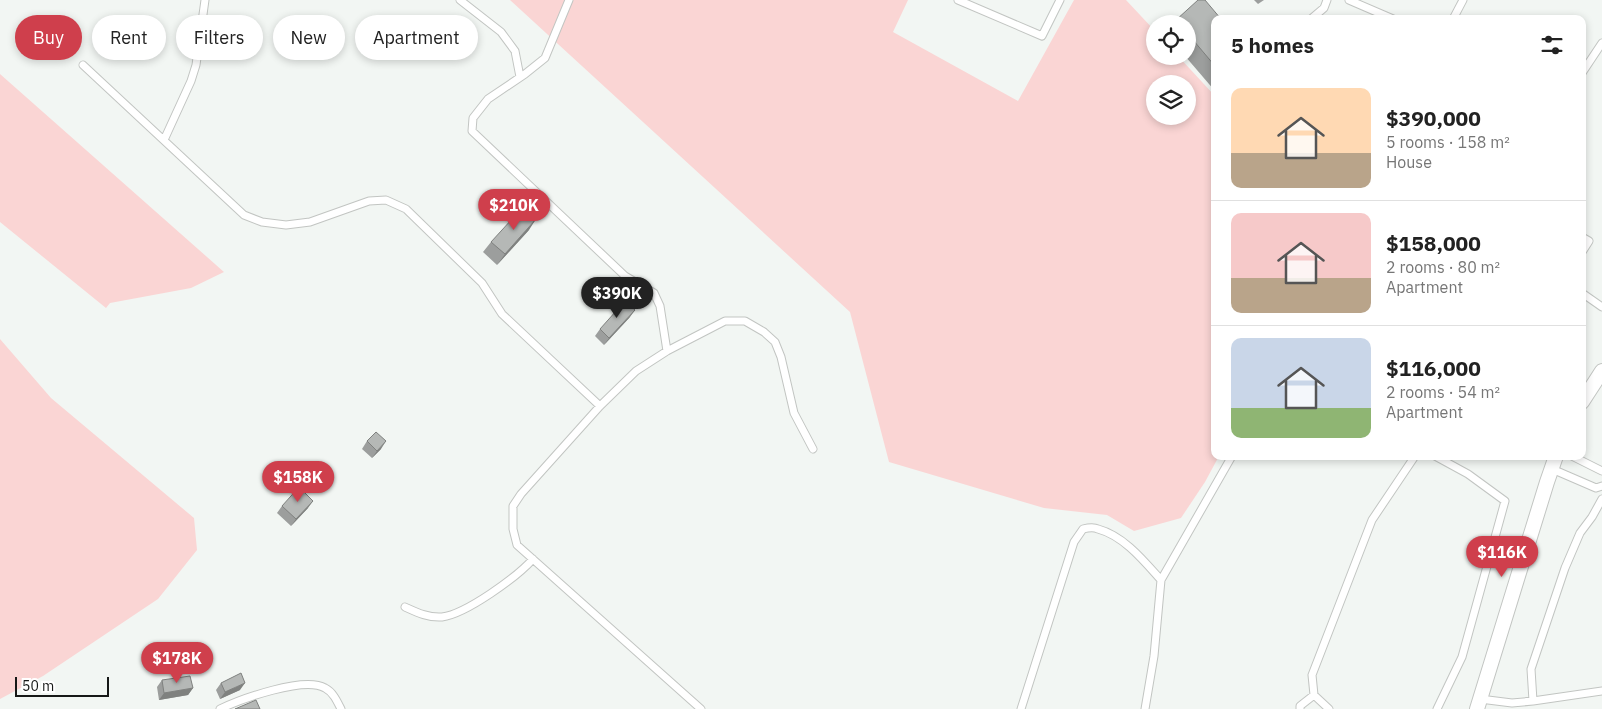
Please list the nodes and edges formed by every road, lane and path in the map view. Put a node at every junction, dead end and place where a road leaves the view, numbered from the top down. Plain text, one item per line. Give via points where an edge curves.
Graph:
1 (205, 0) edge
2 (460, 0) edge
3 (569, 0) edge
4 (958, 0) edge
5 (1060, 0) edge
6 (1327, 0) edge
7 (1349, 0) edge
8 (1463, 0) edge
9 (1316, 15) edge
10 (1384, 15) edge
11 (1455, 15) edge
12 (1602, 43) edge
13 (83, 65) dead end
14 (1586, 67) edge
15 (520, 77) junction
16 (164, 140) junction
17 (1586, 296) edge
18 (1602, 307) edge
19 (667, 351) junction
20 (1602, 371) edge
21 (1586, 396) edge
22 (600, 406) junction
23 (814, 449) dead end
24 (1230, 460) edge
25 (1412, 460) edge
26 (1442, 460) edge
27 (1580, 460) edge
28 (1554, 463) edge
29 (1602, 471) edge
30 (1602, 486) edge
31 (1602, 499) edge
32 (533, 559) junction
33 (1161, 580) junction
34 (405, 607) dead end
35 (1602, 691) edge
36 (1314, 695) junction
37 (1533, 701) junction
38 (1479, 704) edge
39 (220, 709) edge
40 (341, 709) edge
41 (701, 709) edge
42 (1022, 709) edge
43 (1145, 709) edge
44 (1300, 709) edge
45 (1329, 709) edge
46 (1437, 709) edge

1 - 16 lane via 196,65
2 - 15 lane via 501,32 515,51
3 - 15 lane via 545,58
4 - 5 lane via 1042,36
6 - 9 lane
7 - 10 lane
8 - 11 lane
12 - 14 lane
13 - 16 lane
15 - 19 lane via 488,98 473,118 472,131 625,276 654,293 660,306
16 - 22 lane via 244,215 262,222 286,225 310,222 369,201 386,200 406,209 482,283 502,314
17 - 18 lane
19 - 22 lane via 636,371
19 - 23 lane via 725,321 745,321 764,332 775,342 794,413
20 - 21 street
22 - 32 lane via 513,506 517,544
24 - 33 lane
25 - 36 lane via 1372,520 1312,675
26 - 46 lane via 1505,501 1462,658
27 - 29 lane
28 - 30 lane via 1596,488
28 - 38 street
31 - 37 lane via 1580,533 1564,568 1531,669
32 - 34 lane via 457,613 441,617 422,615
32 - 41 lane
33 - 42 lane via 1140,556 1117,538 1097,528 1082,529 1074,542
33 - 43 lane
35 - 37 lane
36 - 44 lane
36 - 45 lane
37 - 38 lane
39 - 40 lane via 265,692 304,684 324,687 334,695

